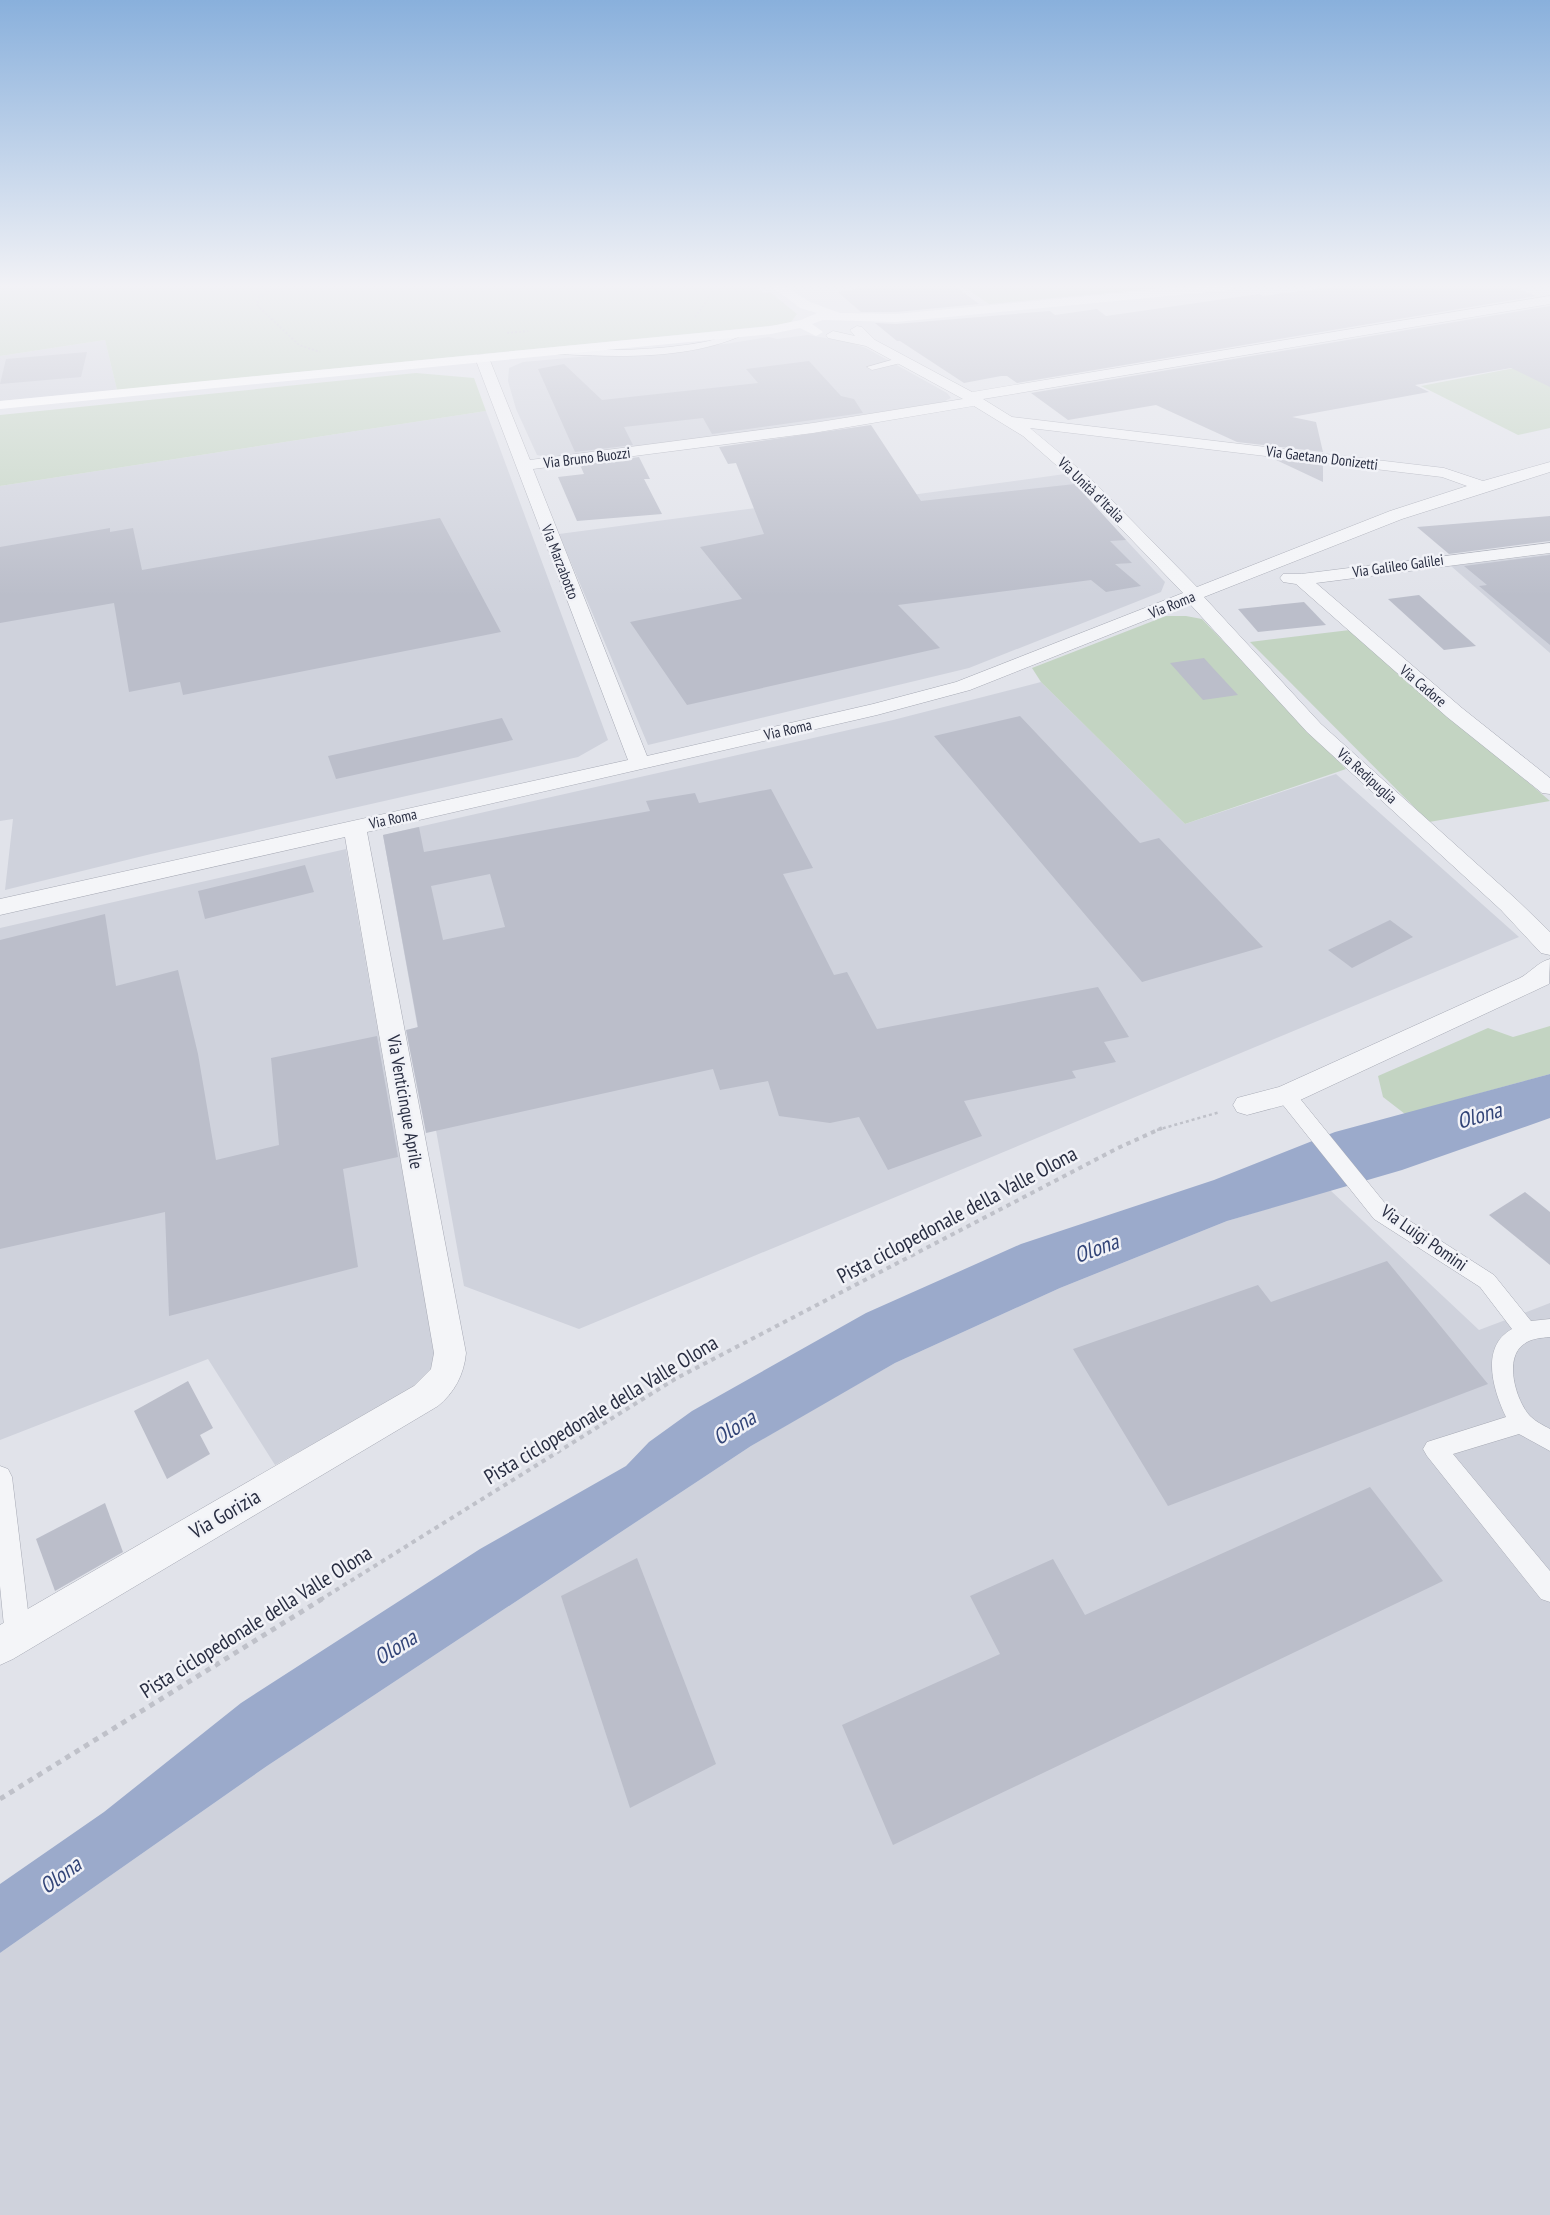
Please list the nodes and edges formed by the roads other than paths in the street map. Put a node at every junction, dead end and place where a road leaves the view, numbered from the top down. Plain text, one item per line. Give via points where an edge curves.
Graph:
1 (160, 389) edge
2 (494, 389) edge
3 (955, 389) edge
4 (1029, 389) edge
5 (973, 399) junction
6 (0, 405) edge
7 (1010, 420) junction
8 (523, 466) junction
9 (1550, 467) edge
10 (1483, 486) junction
11 (1550, 548) edge
12 (1246, 575) junction
13 (1301, 579) junction
14 (1194, 596) junction
15 (640, 764) junction
16 (1550, 788) edge
17 (354, 827) junction
18 (0, 908) edge
19 (1550, 947) edge
20 (1550, 967) edge
21 (1286, 1095) junction
22 (1247, 1105) road end
23 (1362, 1186) joint
24 (1550, 1328) edge
25 (1526, 1332) junction
26 (445, 1376) joint
27 (1522, 1423) junction
28 (1550, 1441) edge
29 (0, 1477) edge
30 (1550, 1590) edge
31 (9, 1641) edge

1 - 6 street
2 - 8 street, Via Marzabotto
3 - 5 street, Via Unità d'Italia
4 - 5 street, Via Bruno Buozzi
5 - 7 street, Via Unità d'Italia
5 - 8 street, Via Bruno Buozzi via 813,428
7 - 10 street, Via Gaetano Donizetti via 1444,473
7 - 14 street, Via Unità d'Italia via 1086,482
8 - 15 street, Via Marzabotto
9 - 10 street, Via Roma
10 - 12 street, Via Roma via 1396,515
11 - 13 street, Via Galileo Galilei
12 - 13 street, Via Galileo Galilei
12 - 14 street, Via Roma
13 - 16 street, Via Cadore via 1410,675
14 - 15 street, Via Roma via 962,686
14 - 19 street, Via Redipuglia via 1200,607 1314,728 1509,905
15 - 17 street, Via Roma
17 - 18 street, Via Roma
17 - 26 street, Via Venticinque Aprile via 360,844 450,1353
20 - 21 street via 1529,984
21 - 22 street
21 - 23 lane, Via Luigi Pomini
23 - 25 lane, Via Luigi Pomini via 1381,1213 1487,1281
24 - 25 lane
25 - 27 lane via 1510,1344 1502,1361 1503,1384
26 - 31 street, Via Gorizia via 426,1396
27 - 28 lane
27 - 30 lane via 1434,1449
29 - 31 lane

